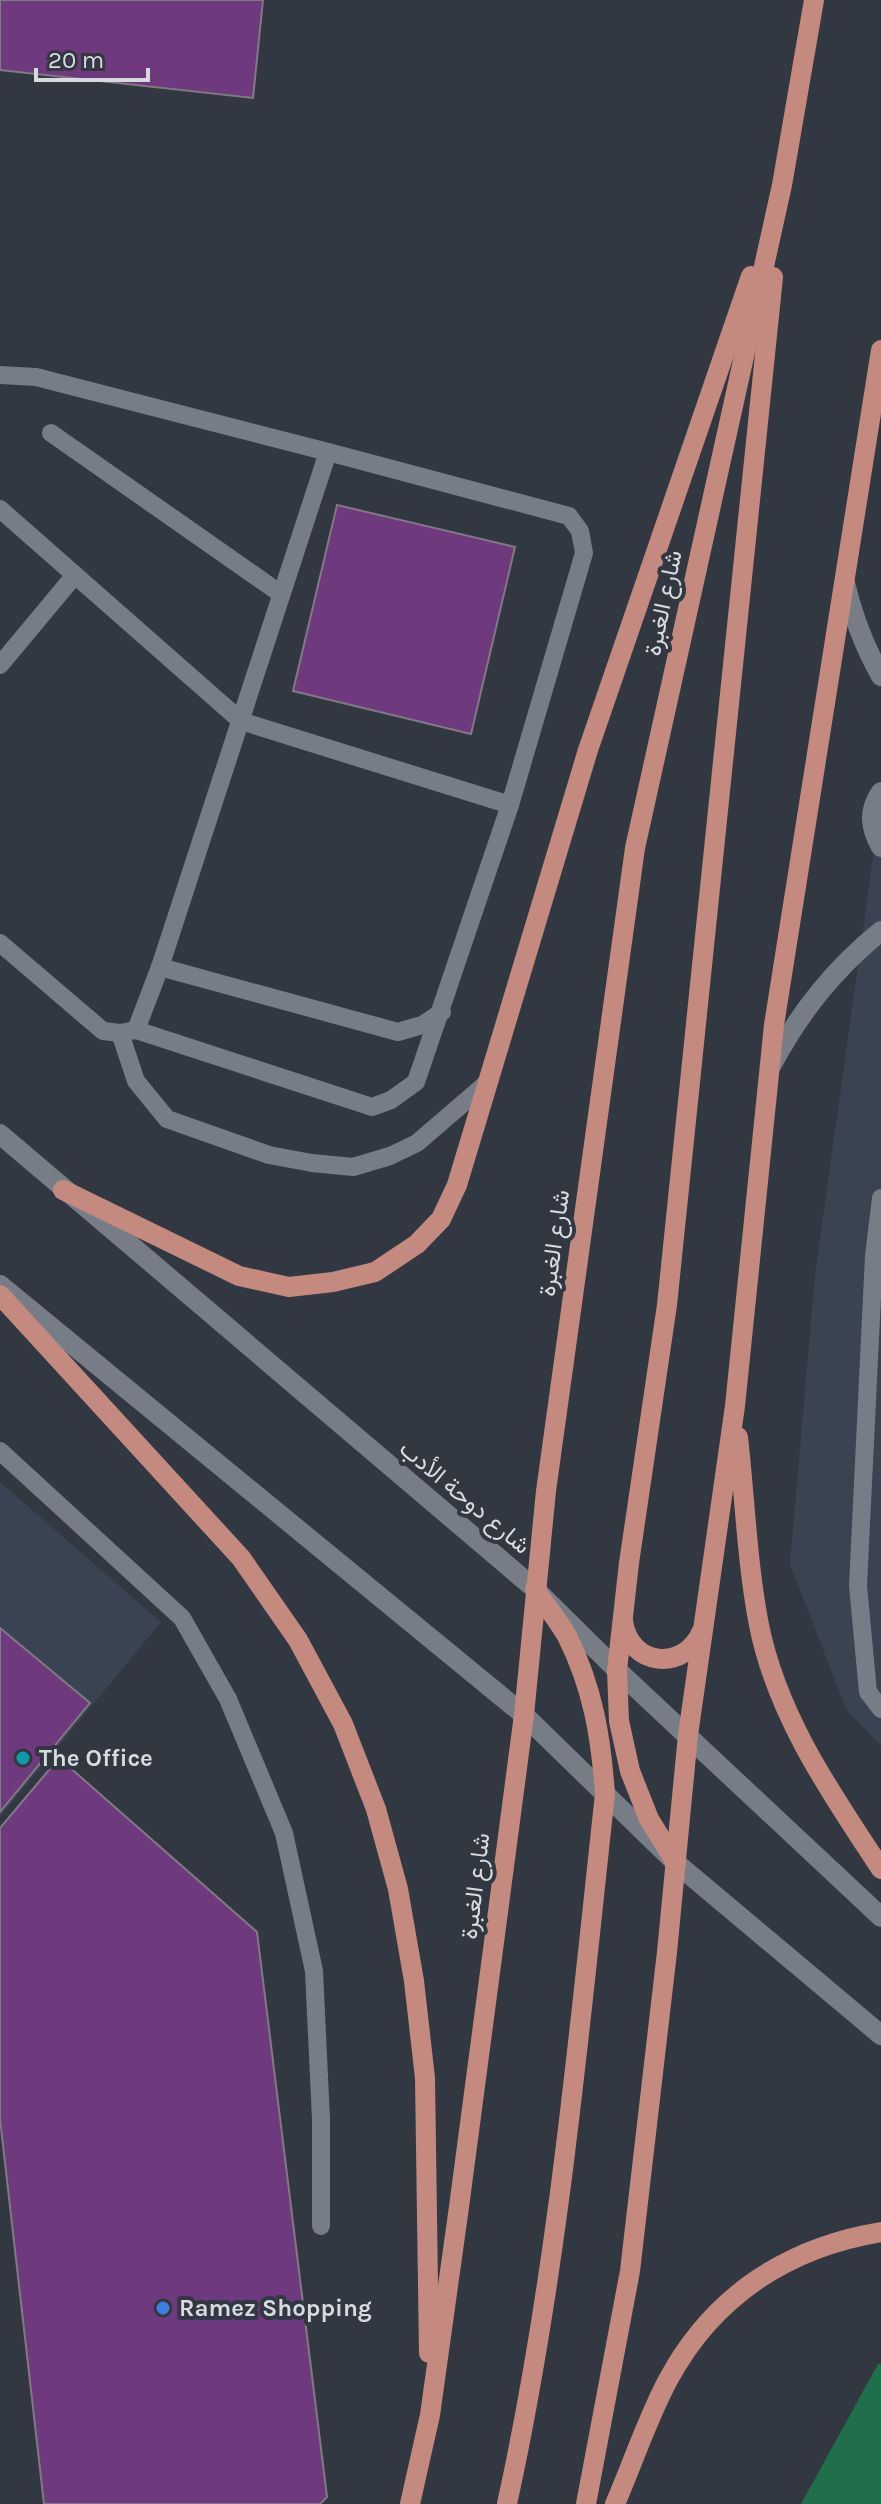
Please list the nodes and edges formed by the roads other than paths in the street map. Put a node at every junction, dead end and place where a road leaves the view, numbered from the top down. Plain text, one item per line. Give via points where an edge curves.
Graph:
1 (803, 0) edge
2 (814, 0) edge
3 (811, 22) junction
4 (782, 185) junction
5 (881, 350) edge
6 (0, 375) edge
7 (51, 433) dead end
8 (328, 452) junction
9 (0, 509) edge
10 (75, 575) junction
11 (844, 578) junction
12 (281, 594) junction
13 (0, 665) edge
14 (881, 676) edge
15 (241, 721) junction
16 (881, 792) edge
17 (510, 805) junction
18 (881, 847) edge
19 (881, 931) edge
20 (0, 943) edge
21 (160, 967) junction
22 (442, 1012) junction
23 (128, 1032) junction
24 (771, 1066) junction
25 (489, 1081) junction
26 (0, 1134) edge
27 (63, 1190) junction
28 (881, 1198) edge
29 (0, 1285) edge
30 (0, 1295) edge
31 (735, 1406) junction
32 (0, 1451) edge
33 (535, 1589) junction
34 (623, 1613) junction
35 (703, 1628) junction
36 (617, 1670) junction
37 (881, 1709) edge
38 (524, 1715) junction
39 (688, 1735) junction
40 (605, 1794) junction
41 (676, 1863) junction
42 (881, 1869) edge
43 (881, 1917) edge
44 (881, 2035) edge
45 (321, 2226) dead end
46 (881, 2232) edge
47 (430, 2415) junction
48 (410, 2504) edge
49 (507, 2504) edge
50 (586, 2504) edge
51 (615, 2504) edge

1 - 3 lane
2 - 3 main road, شارع الغبرة
3 - 4 main road, شارع الغبرة
4 - 25 main road via 588,750
4 - 33 main road, شارع الغبرة via 635,848
4 - 34 main road via 667,1305
5 - 11 main road
6 - 8 lane via 36,377
7 - 12 lane
8 - 12 lane
8 - 17 lane via 569,516 580,531 584,553
9 - 10 lane
10 - 13 lane
10 - 15 lane
11 - 14 main road via 853,617
11 - 24 main road
12 - 15 lane
15 - 17 lane
15 - 21 lane
16 - 18 main road via 871,820
17 - 22 lane
19 - 24 main road via 808,1004
20 - 23 lane via 103,1031
21 - 22 lane via 398,1032
21 - 23 lane
22 - 23 lane via 416,1082 372,1107
23 - 25 lane via 136,1081 167,1119 269,1155 312,1163 353,1167 404,1150
24 - 31 main road
25 - 27 main road via 441,1219 417,1244 375,1272 289,1287 239,1276
26 - 27 main road, شارع دوحة الأدب
27 - 33 main road, شارع دوحة الأدب
28 - 37 lane via 858,1586 868,1692
29 - 38 main road
30 - 47 main road via 241,1558 298,1640 343,1724 371,1795 398,1889 425,2078
31 - 35 main road
31 - 42 main road via 749,1559 771,1668 822,1782
32 - 45 lane via 182,1618 228,1699 284,1833 314,1971
33 - 36 main road, شارع دوحة الأدب
33 - 38 main road, شارع الغبرة
33 - 40 main road via 566,1635 588,1686 602,1739
34 - 35 main road via 634,1647 656,1659 691,1649
34 - 36 main road
35 - 39 main road
36 - 39 main road, شارع دوحة الأدب
36 - 41 main road via 619,1721 630,1771 649,1819
38 - 40 main road
38 - 47 main road, شارع الغبرة
39 - 41 main road
39 - 43 main road, شارع دوحة الأدب
40 - 41 main road
40 - 49 main road via 545,2303
41 - 44 main road
41 - 50 main road via 630,2271
46 - 51 main road via 806,2251 739,2291 697,2336 668,2380
47 - 48 main road, شارع الغبرة

